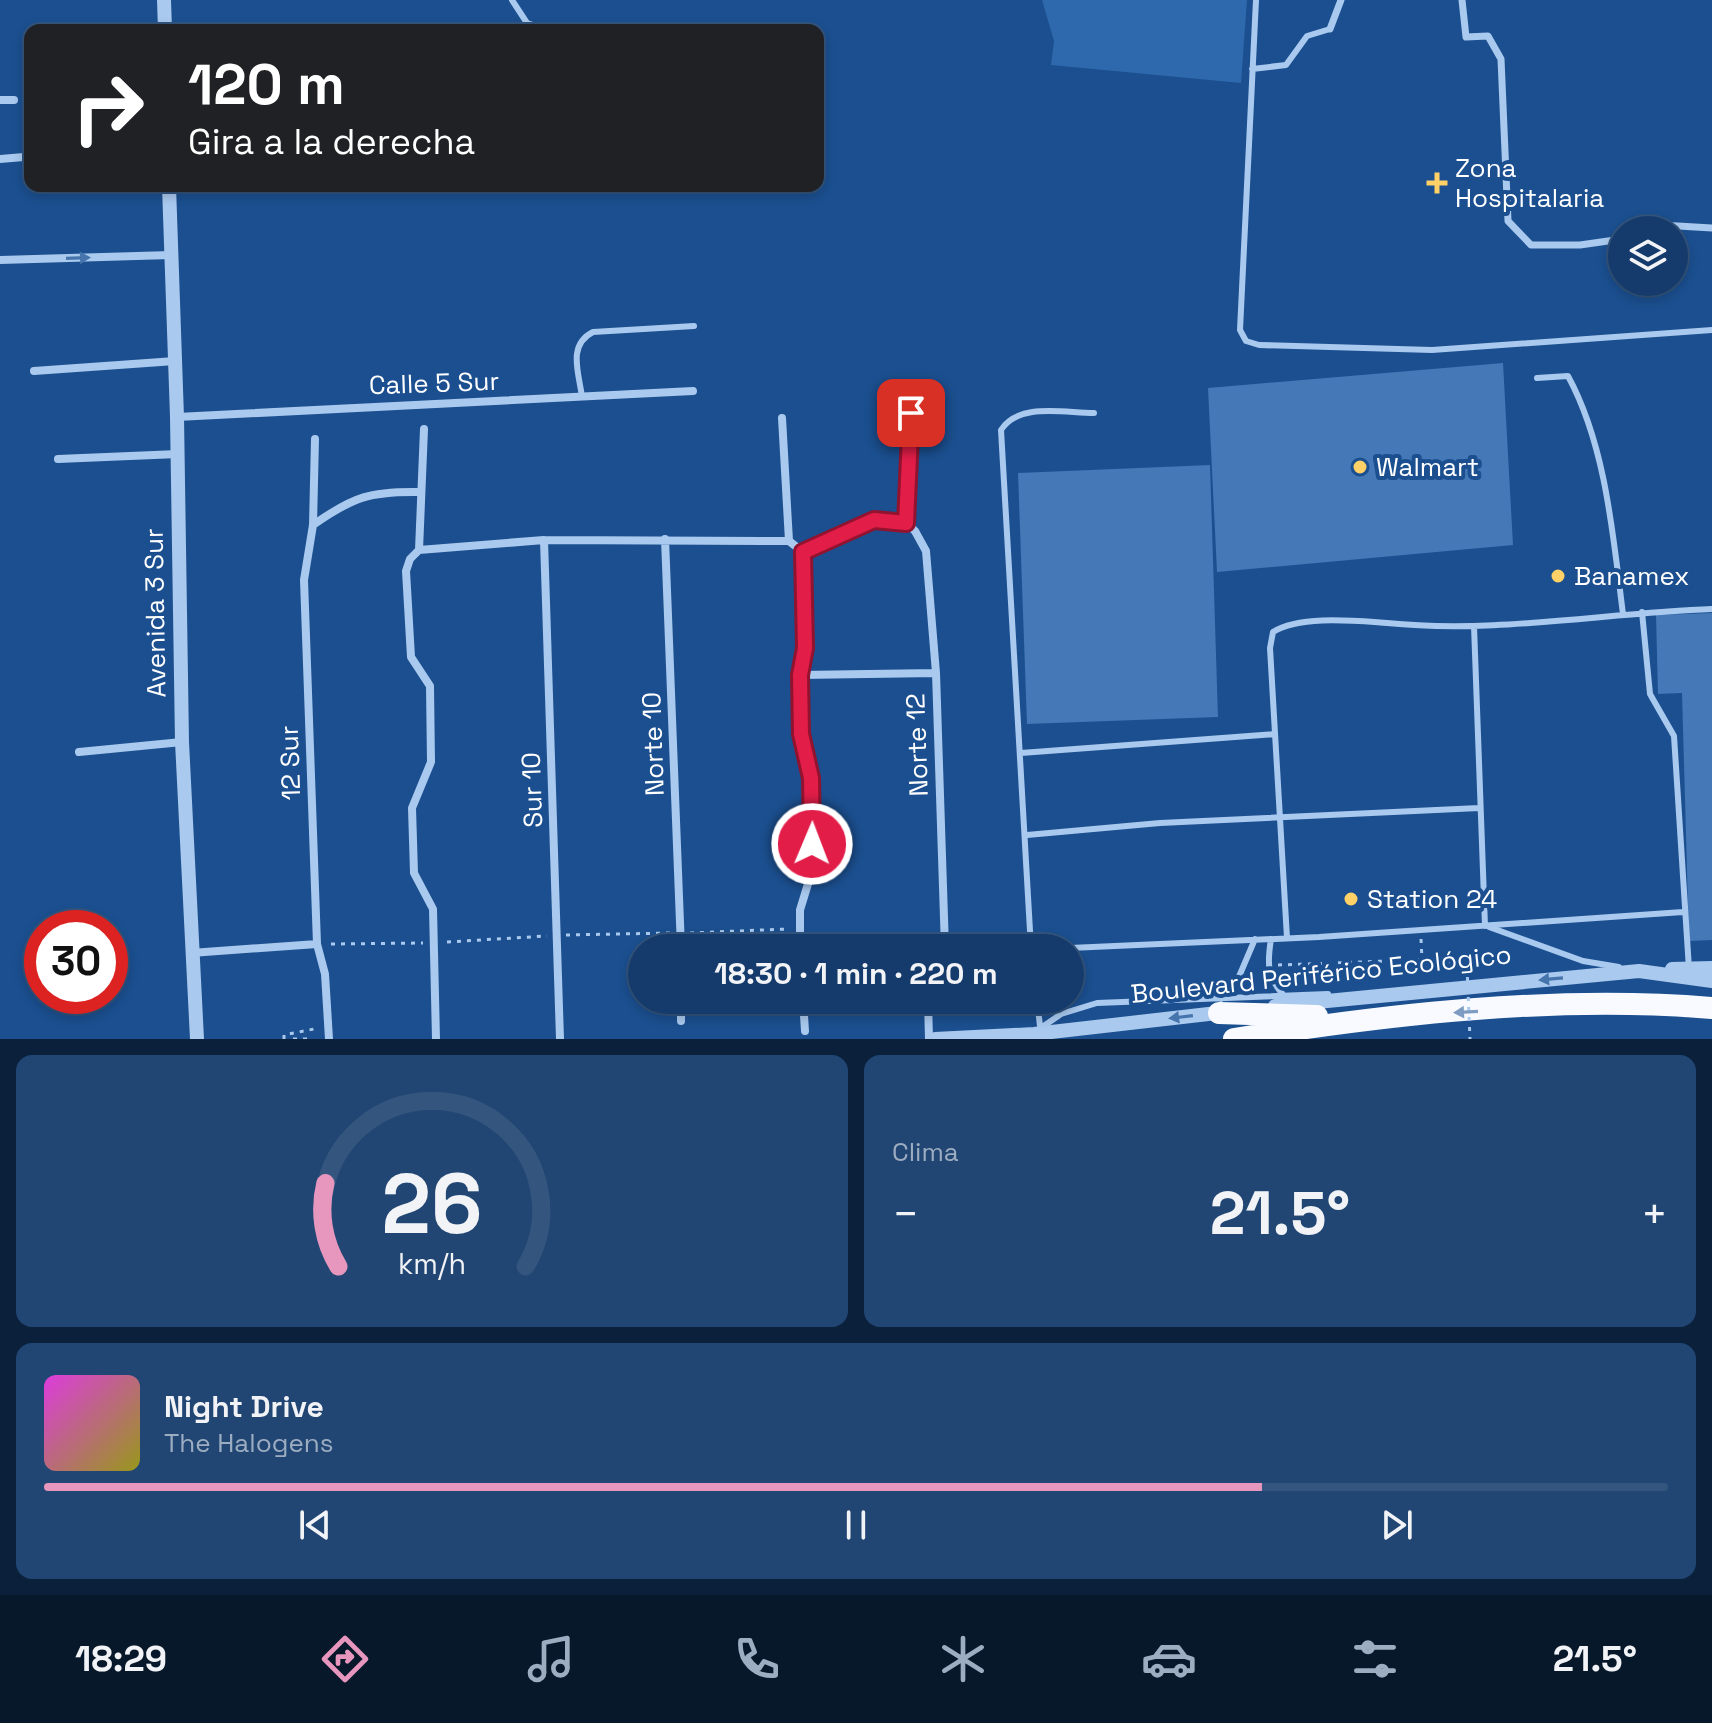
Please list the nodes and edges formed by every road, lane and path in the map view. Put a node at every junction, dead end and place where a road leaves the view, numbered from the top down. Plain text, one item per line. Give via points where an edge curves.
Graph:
1 (164, 0) edge
2 (512, 0) edge
3 (1256, 0) edge
4 (1341, 0) edge
5 (1462, 0) edge
6 (165, 24) edge
7 (530, 24) edge
8 (1330, 29) joint
9 (1252, 69) junction
10 (0, 100) edge
11 (14, 100) dead end
12 (24, 157) dead end
13 (0, 159) edge
14 (169, 192) edge
15 (1688, 227) edge
16 (1712, 228) edge
17 (1608, 241) edge
18 (171, 255) junction
19 (0, 260) edge
20 (694, 326) dead end
21 (1712, 330) edge
22 (175, 361) junction
23 (34, 371) dead end
24 (1537, 378) dead end
25 (693, 391) dead end
26 (582, 397) junction
27 (911, 413) dead end
28 (1094, 413) dead end
29 (177, 417) junction
30 (782, 418) dead end
31 (424, 429) dead end
32 (315, 439) dead end
33 (178, 454) junction
34 (58, 459) dead end
35 (420, 492) junction
36 (906, 523) junction
37 (313, 525) junction
38 (665, 539) junction
39 (544, 540) junction
40 (789, 541) junction
41 (419, 550) junction
42 (803, 552) junction
43 (1712, 609) edge
44 (1642, 612) junction
45 (1623, 614) junction
46 (1474, 626) junction
47 (936, 673) junction
48 (800, 675) junction
49 (1275, 734) junction
50 (182, 742) junction
51 (79, 752) dead end
52 (1021, 753) junction
53 (1479, 808) junction
54 (1279, 817) junction
55 (1027, 835) junction
56 (1683, 912) junction
57 (1485, 926) junction
58 (1421, 930) junction
59 (680, 934) edge
60 (800, 934) edge
61 (945, 934) edge
62 (1031, 934) edge
63 (1287, 938) junction
64 (1255, 939) junction
65 (1271, 939) junction
66 (317, 944) junction
67 (1084, 947) edge
68 (191, 953) junction
69 (1422, 960) junction
70 (1267, 965) junction
71 (1712, 968) edge
72 (1689, 969) junction
73 (1639, 971) junction
74 (1712, 981) edge
75 (1395, 992) junction
76 (1284, 996) junction
77 (1220, 1006) junction
78 (1712, 1008) edge
79 (681, 1014) edge
80 (804, 1014) edge
81 (929, 1014) edge
82 (1037, 1014) edge
83 (1370, 1017) junction
84 (681, 1021) dead end
85 (328, 1027) junction
86 (1037, 1030) junction
87 (805, 1031) dead end
88 (197, 1039) edge
89 (284, 1039) edge
90 (293, 1039) edge
91 (311, 1039) edge
92 (329, 1039) edge
93 (436, 1039) edge
94 (560, 1039) edge
95 (932, 1039) edge
96 (1234, 1039) edge
97 (1470, 1039) edge

1 - 6 street
2 - 7 lane
3 - 9 lane
4 - 8 street
5 - 17 street via 1466,37 1488,36 1501,59 1508,221 1531,245
8 - 9 lane via 1307,36 1286,65
9 - 21 lane via 1240,330 1246,341 1432,350
10 - 11 street
12 - 13 street
14 - 18 street, Avenida 3 Sur
15 - 16 street
19 -> 18 street
18 - 22 street, Avenida 3 Sur
20 - 26 lane via 593,332 580,338 576,348
22 - 23 street
22 - 29 street, Avenida 3 Sur
24 - 45 lane via 1568,376 1588,421
25 - 26 street, Calle 5 Sur
26 - 29 street, Calle 5 Sur
27 - 36 street
28 - 52 lane via 1021,413 1008,418 1001,430
29 - 33 street, Avenida 3 Sur
30 - 40 street
31 - 35 street
32 - 37 street, 12 Sur
33 - 34 street
33 - 50 street, Avenida 3 Sur
35 - 37 street via 360,496
35 - 41 street
36 - 42 street via 874,520
36 - 47 street, Norte 12 via 923,542
37 - 66 street, 12 Sur via 304,580
38 - 39 street
38 - 40 street
38 - 59 street, Norte 10
39 - 41 street
39 - 94 street, Sur 10
40 - 42 street
41 - 93 street via 406,571 411,657 430,686 431,762 412,808 413,847 418,885 433,909
42 - 48 street via 805,648
43 - 44 lane
44 - 45 lane
44 - 56 lane via 1650,694 1674,736
45 - 46 lane
46 - 49 lane via 1351,620 1284,625 1273,632 1270,648
46 - 53 lane
47 - 48 street
47 - 61 street, Norte 12
48 - 60 street via 801,734 813,814 811,874 800,910
49 - 52 lane
49 - 54 lane
50 - 51 street
50 - 68 street, Avenida 3 Sur
52 - 55 lane
53 - 54 lane
53 - 57 lane
54 - 55 lane
54 - 63 lane
55 - 62 lane
56 - 57 lane
56 - 72 lane
57 - 58 lane
57 - 73 lane via 1583,961
58 - 63 lane
58 - 69 path
63 - 65 lane
64 - 65 lane
64 - 67 lane
64 - 77 lane via 1235,986
65 - 70 lane
66 - 68 street
66 - 85 street, 12 Sur
68 - 88 street, Avenida 3 Sur
69 - 70 path
69 - 97 path, bridge via 1470,958 1412,969 1467,967
70 - 76 lane via 1270,980
71 - 72 street
72 - 73 street
73 - 74 street, Boulevard Periférico Ecológico
73 -> 75 street, Boulevard Periférico Ecológico
75 - 76 lane
75 - 77 street, Boulevard Periférico Ecológico
76 - 77 lane
77 - 83 highway
77 -> 86 street, Boulevard Periférico Ecológico
77 - 86 lane via 1097,1003 1061,1014
78 -> 83 highway, Boulevard Periférico Ecológico via 1574,1006
79 - 84 street
80 - 87 street
81 - 95 street
82 - 86 lane
83 - 96 highway, Boulevard Periférico Ecológico
85 - 89 path
85 - 92 street, 12 Sur
86 - 95 street, Boulevard Periférico Ecológico
90 - 91 path

